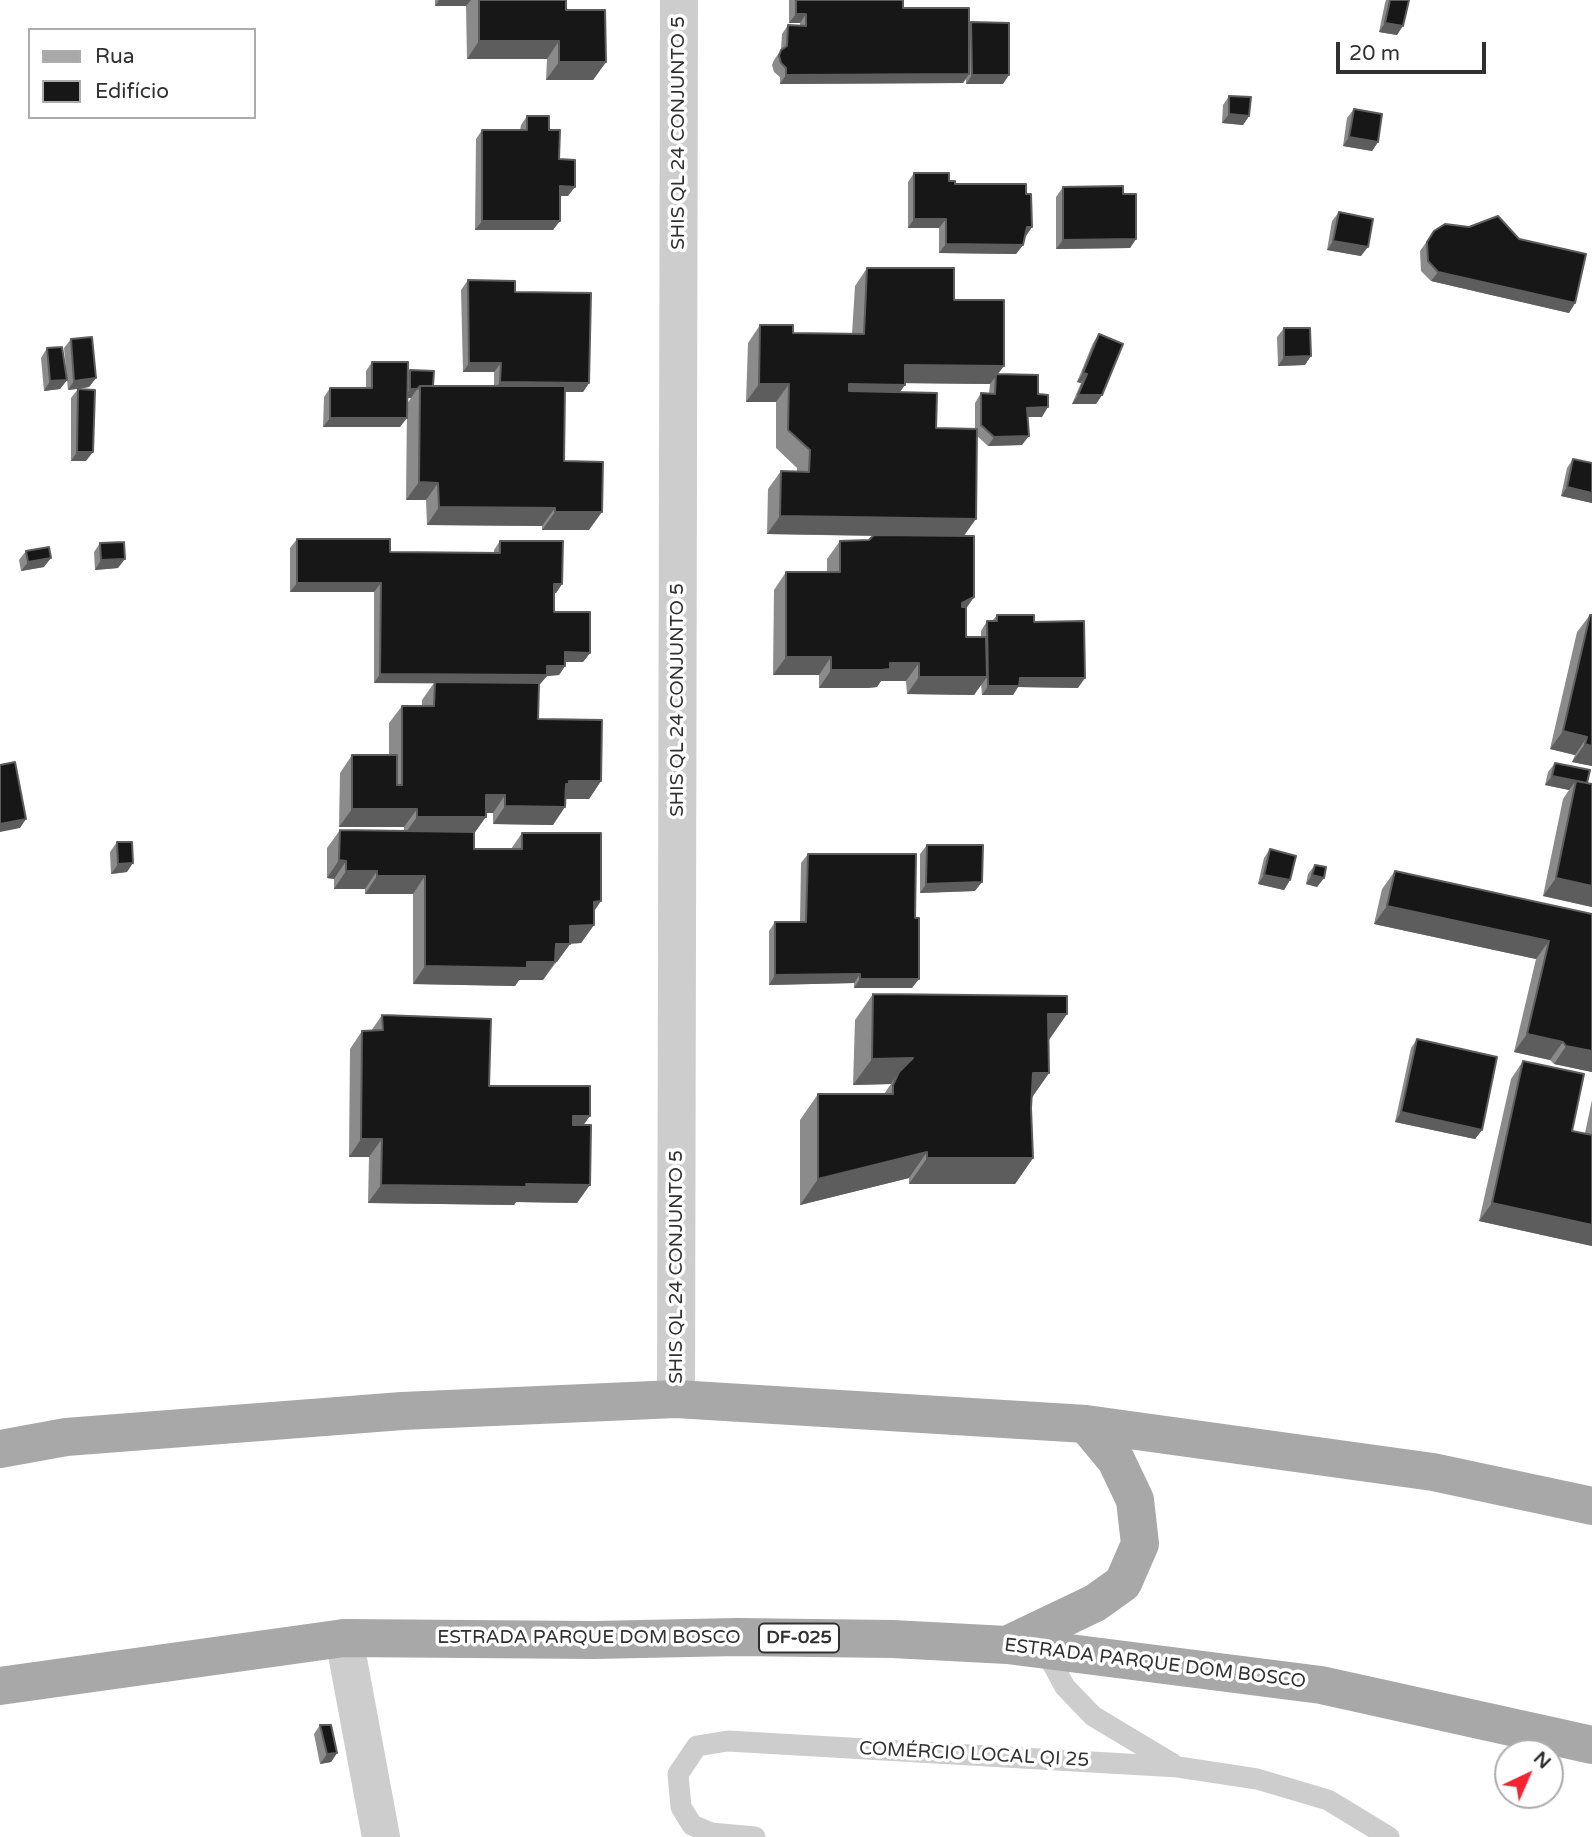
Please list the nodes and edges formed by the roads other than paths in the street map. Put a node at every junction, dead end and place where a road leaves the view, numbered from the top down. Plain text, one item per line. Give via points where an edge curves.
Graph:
1 (679, 0) edge
2 (676, 1399) junction
3 (1086, 1424) junction
4 (0, 1450) edge
5 (1592, 1506) edge
6 (344, 1638) junction
7 (1007, 1645) junction
8 (1045, 1650) junction
9 (0, 1686) edge
10 (1592, 1745) edge
11 (1178, 1767) junction
12 (1382, 1834) edge
13 (381, 1837) edge
14 (755, 1837) edge

1 - 2 street, SHIS QL 24 CONJUNTO 5
2 - 3 main road
2 - 4 main road via 402,1411 66,1437
3 - 5 main road via 1433,1472
3 - 7 main road via 1116,1461 1135,1500 1140,1544 1123,1583 1096,1603
6 - 7 main road, ESTRADA PARQUE DOM BOSCO / DF-025 via 737,1637
6 - 9 main road, ESTRADA PARQUE DOM BOSCO / DF-025
6 - 13 street
7 - 8 main road, ESTRADA PARQUE DOM BOSCO / DF-025
8 - 10 main road, ESTRADA PARQUE DOM BOSCO / DF-025 via 1321,1685
8 - 11 lane via 1065,1688 1093,1716
11 - 12 lane, COMÉRCIO LOCAL QI 25 via 1257,1779 1328,1800
11 - 14 lane, COMÉRCIO LOCAL QI 25 via 727,1741 697,1746 678,1774 681,1807 692,1825 711,1833

